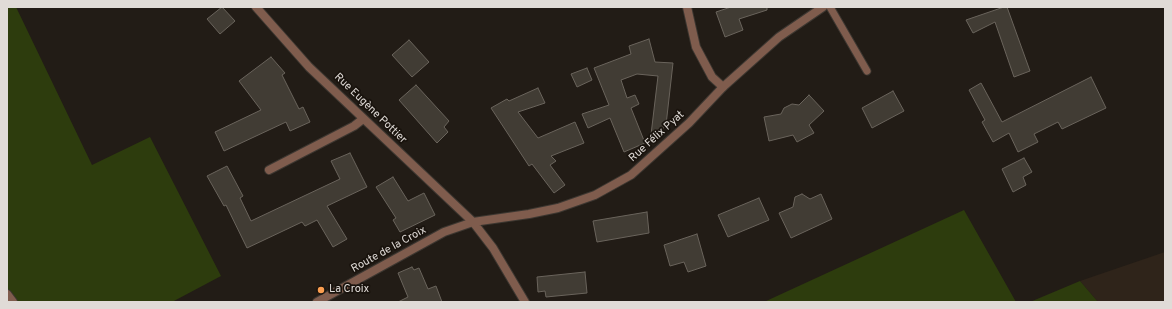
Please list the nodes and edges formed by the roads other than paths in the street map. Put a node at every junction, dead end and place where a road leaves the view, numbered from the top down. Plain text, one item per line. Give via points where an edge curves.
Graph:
1 (256, 7) edge
2 (687, 7) edge
3 (823, 7) edge
4 (830, 7) edge
5 (867, 71) dead end
6 (723, 87) junction
7 (363, 118) junction
8 (269, 170) dead end
9 (473, 222) junction
10 (7, 294) edge
11 (13, 302) edge
12 (317, 302) edge
13 (525, 302) edge

1 - 7 street, Rue Eugène Pottier via 309,67
2 - 6 street via 696,47 712,77
3 - 6 street, Rue Félix Pyat via 779,37
4 - 5 lane
6 - 9 street, Rue Félix Pyat via 689,124 630,175 595,195 558,208
7 - 8 street via 354,126
7 - 9 street, Rue Eugène Pottier
9 - 12 street, Route de la Croix via 444,232
9 - 13 street, Rue Eugène Pottier via 493,248
10 - 11 street

